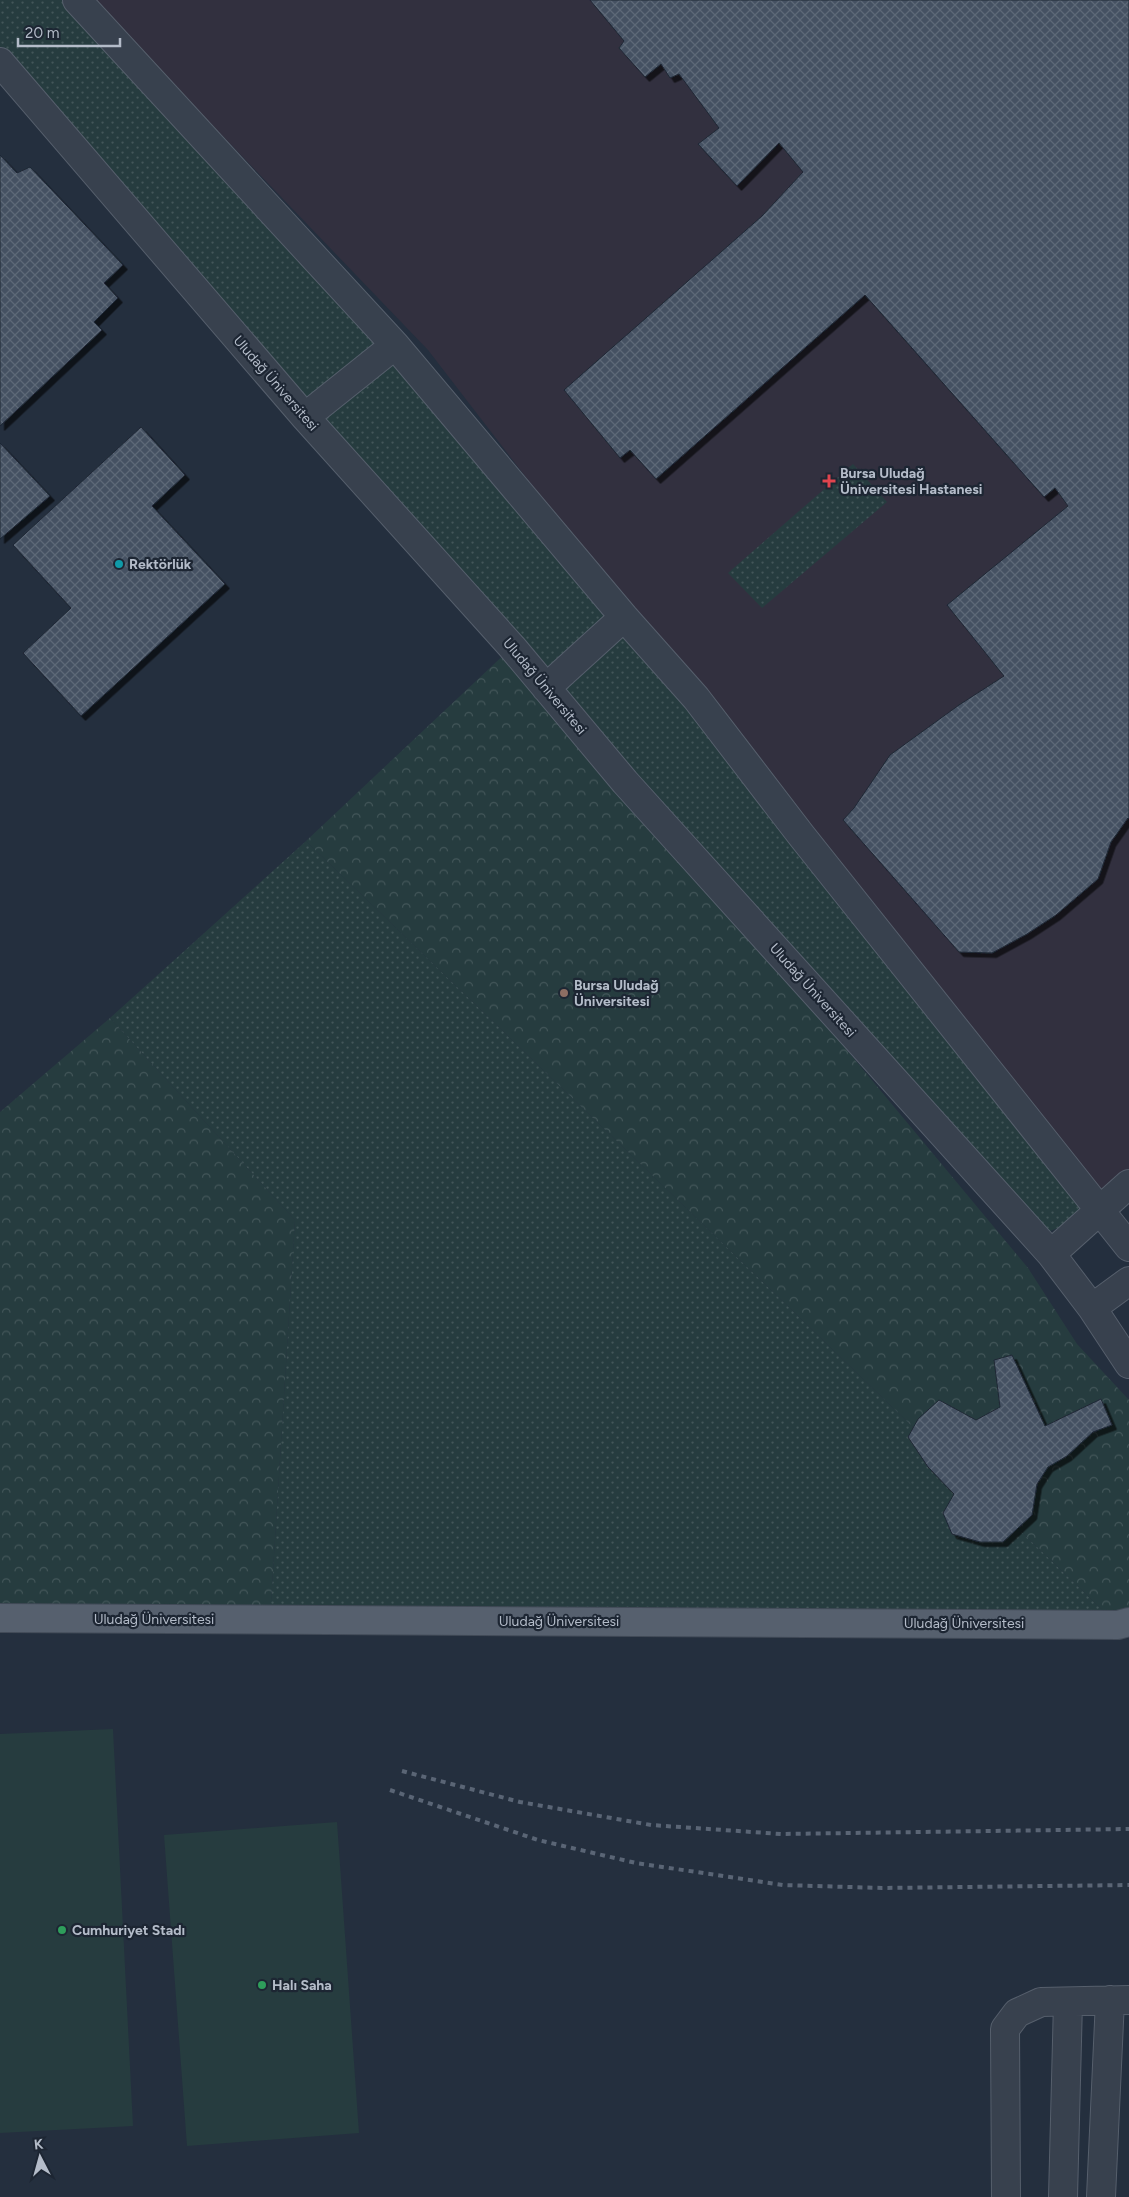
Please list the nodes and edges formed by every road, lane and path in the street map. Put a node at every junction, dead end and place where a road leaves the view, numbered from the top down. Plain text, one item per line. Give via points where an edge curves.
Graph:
1 (77, 0) edge
2 (0, 62) edge
3 (395, 345) junction
4 (305, 417) junction
5 (624, 617) junction
6 (546, 688) junction
7 (1129, 1184) edge
8 (1099, 1211) junction
9 (1129, 1248) edge
10 (1051, 1254) junction
11 (1129, 1280) edge
12 (1092, 1308) junction
13 (1129, 1364) edge
14 (0, 1618) edge
15 (1125, 1625) edge
16 (1119, 2000) edge
17 (1068, 2002) junction
18 (1006, 2197) edge
19 (1063, 2197) edge
20 (1102, 2197) edge

1 - 3 street
2 - 4 street, Uludağ Üniversitesi
3 - 4 street
3 - 5 street
4 - 6 street, Uludağ Üniversitesi
5 - 6 street
5 - 8 street via 696,698
6 - 10 street, Uludağ Üniversitesi via 625,782
7 - 8 street
8 - 9 street
8 - 10 street
10 - 12 street, Uludağ Üniversitesi
11 - 12 street
12 - 13 street, Uludağ Üniversitesi
14 - 15 main road, Uludağ Üniversitesi
16 - 17 street
16 - 20 street
17 - 18 street via 1041,2002 1017,2014 1005,2029
17 - 19 street

